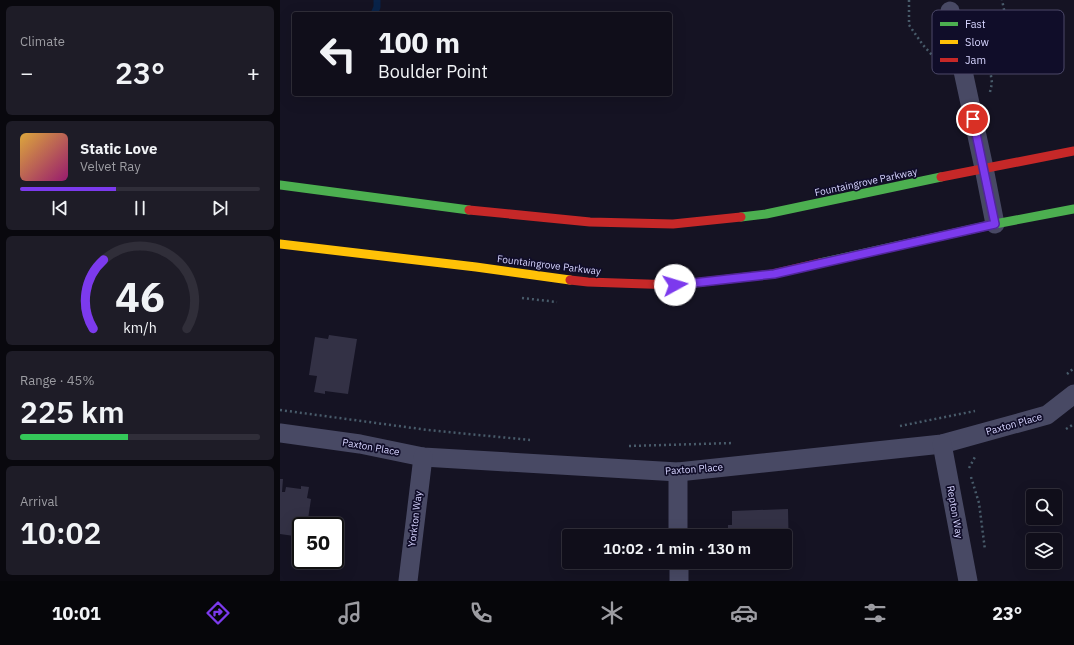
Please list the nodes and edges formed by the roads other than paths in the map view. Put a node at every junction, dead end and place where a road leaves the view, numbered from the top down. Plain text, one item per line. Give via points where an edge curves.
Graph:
1 (964, 74) edge
2 (1074, 151) edge
3 (984, 168) junction
4 (280, 185) edge
5 (1074, 209) edge
6 (995, 224) junction
7 (280, 244) edge
8 (1074, 394) edge
9 (280, 433) edge
10 (942, 444) junction
11 (423, 457) junction
12 (678, 472) junction
13 (678, 529) edge
14 (679, 569) edge
15 (408, 581) edge
16 (679, 581) edge
17 (968, 581) edge

1 - 3 street
2 - 3 main road, Fountaingrove Parkway
3 - 4 main road, Fountaingrove Parkway via 766,214 673,224 574,221 482,212
3 - 6 street
5 - 6 main road, Fountaingrove Parkway
6 - 7 main road, Fountaingrove Parkway via 774,274 675,285 588,282
8 - 10 street, Paxton Place via 1046,415
9 - 11 street, Paxton Place via 360,444
10 - 12 street, Paxton Place
10 - 17 street, Repton Way
11 - 12 street, Paxton Place
11 - 15 street, Yorkton Way
12 - 13 street
14 - 16 street

